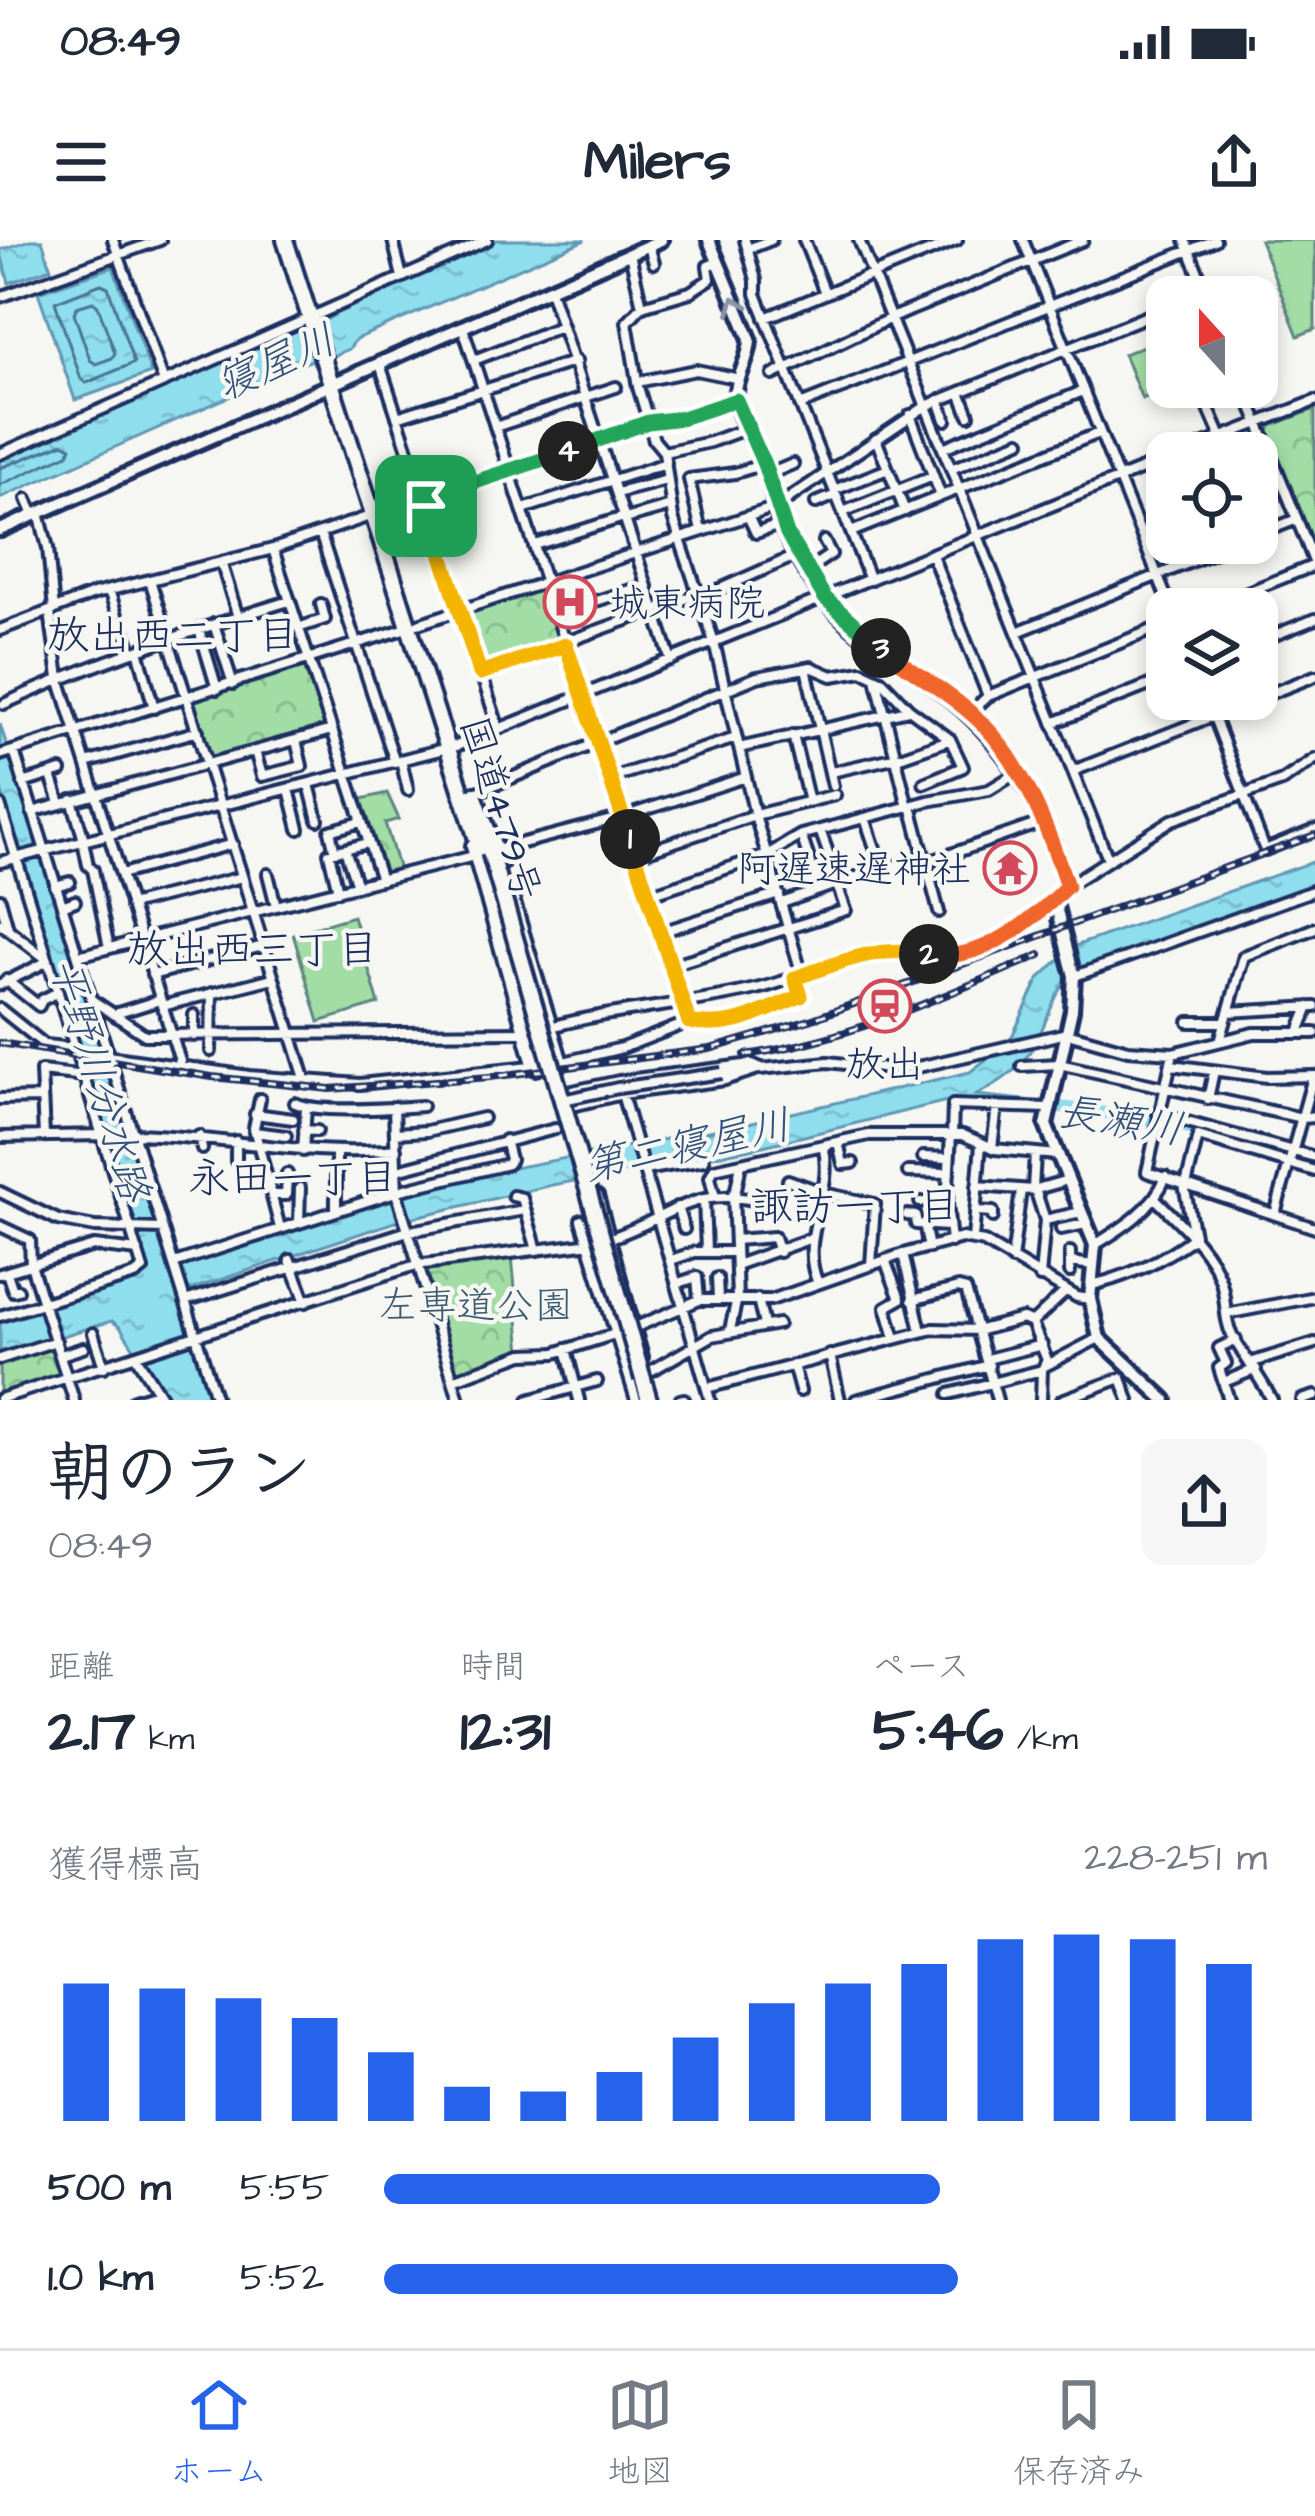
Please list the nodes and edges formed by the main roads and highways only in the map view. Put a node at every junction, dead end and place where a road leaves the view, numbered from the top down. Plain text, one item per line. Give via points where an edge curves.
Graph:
1 (289, 240) edge
2 (709, 240) edge
3 (655, 243) edge
4 (336, 383) junction
5 (0, 530) edge
6 (455, 746) junction
7 (486, 853) junction
8 (560, 1063) road end
9 (536, 1066) road end
10 (642, 1378) junction
11 (638, 1400) edge
12 (651, 1400) edge
13 (1165, 1400) edge

1 - 4 highway
13 -> 2 main road via 1099,1338 1090,1300 1095,1245 1046,1125 1074,976 1054,899 1067,886 1044,822 995,738 856,630 799,555 736,400 750,339
3 - 4 main road
4 - 5 main road
4 - 6 highway
6 - 7 highway, 国道479号
6 - 7 highway, 国道479号
7 - 8 highway
7 - 9 highway
7 - 10 highway, 国道479号, bridge
10 - 11 highway, 国道479号
10 - 12 highway, 国道479号

